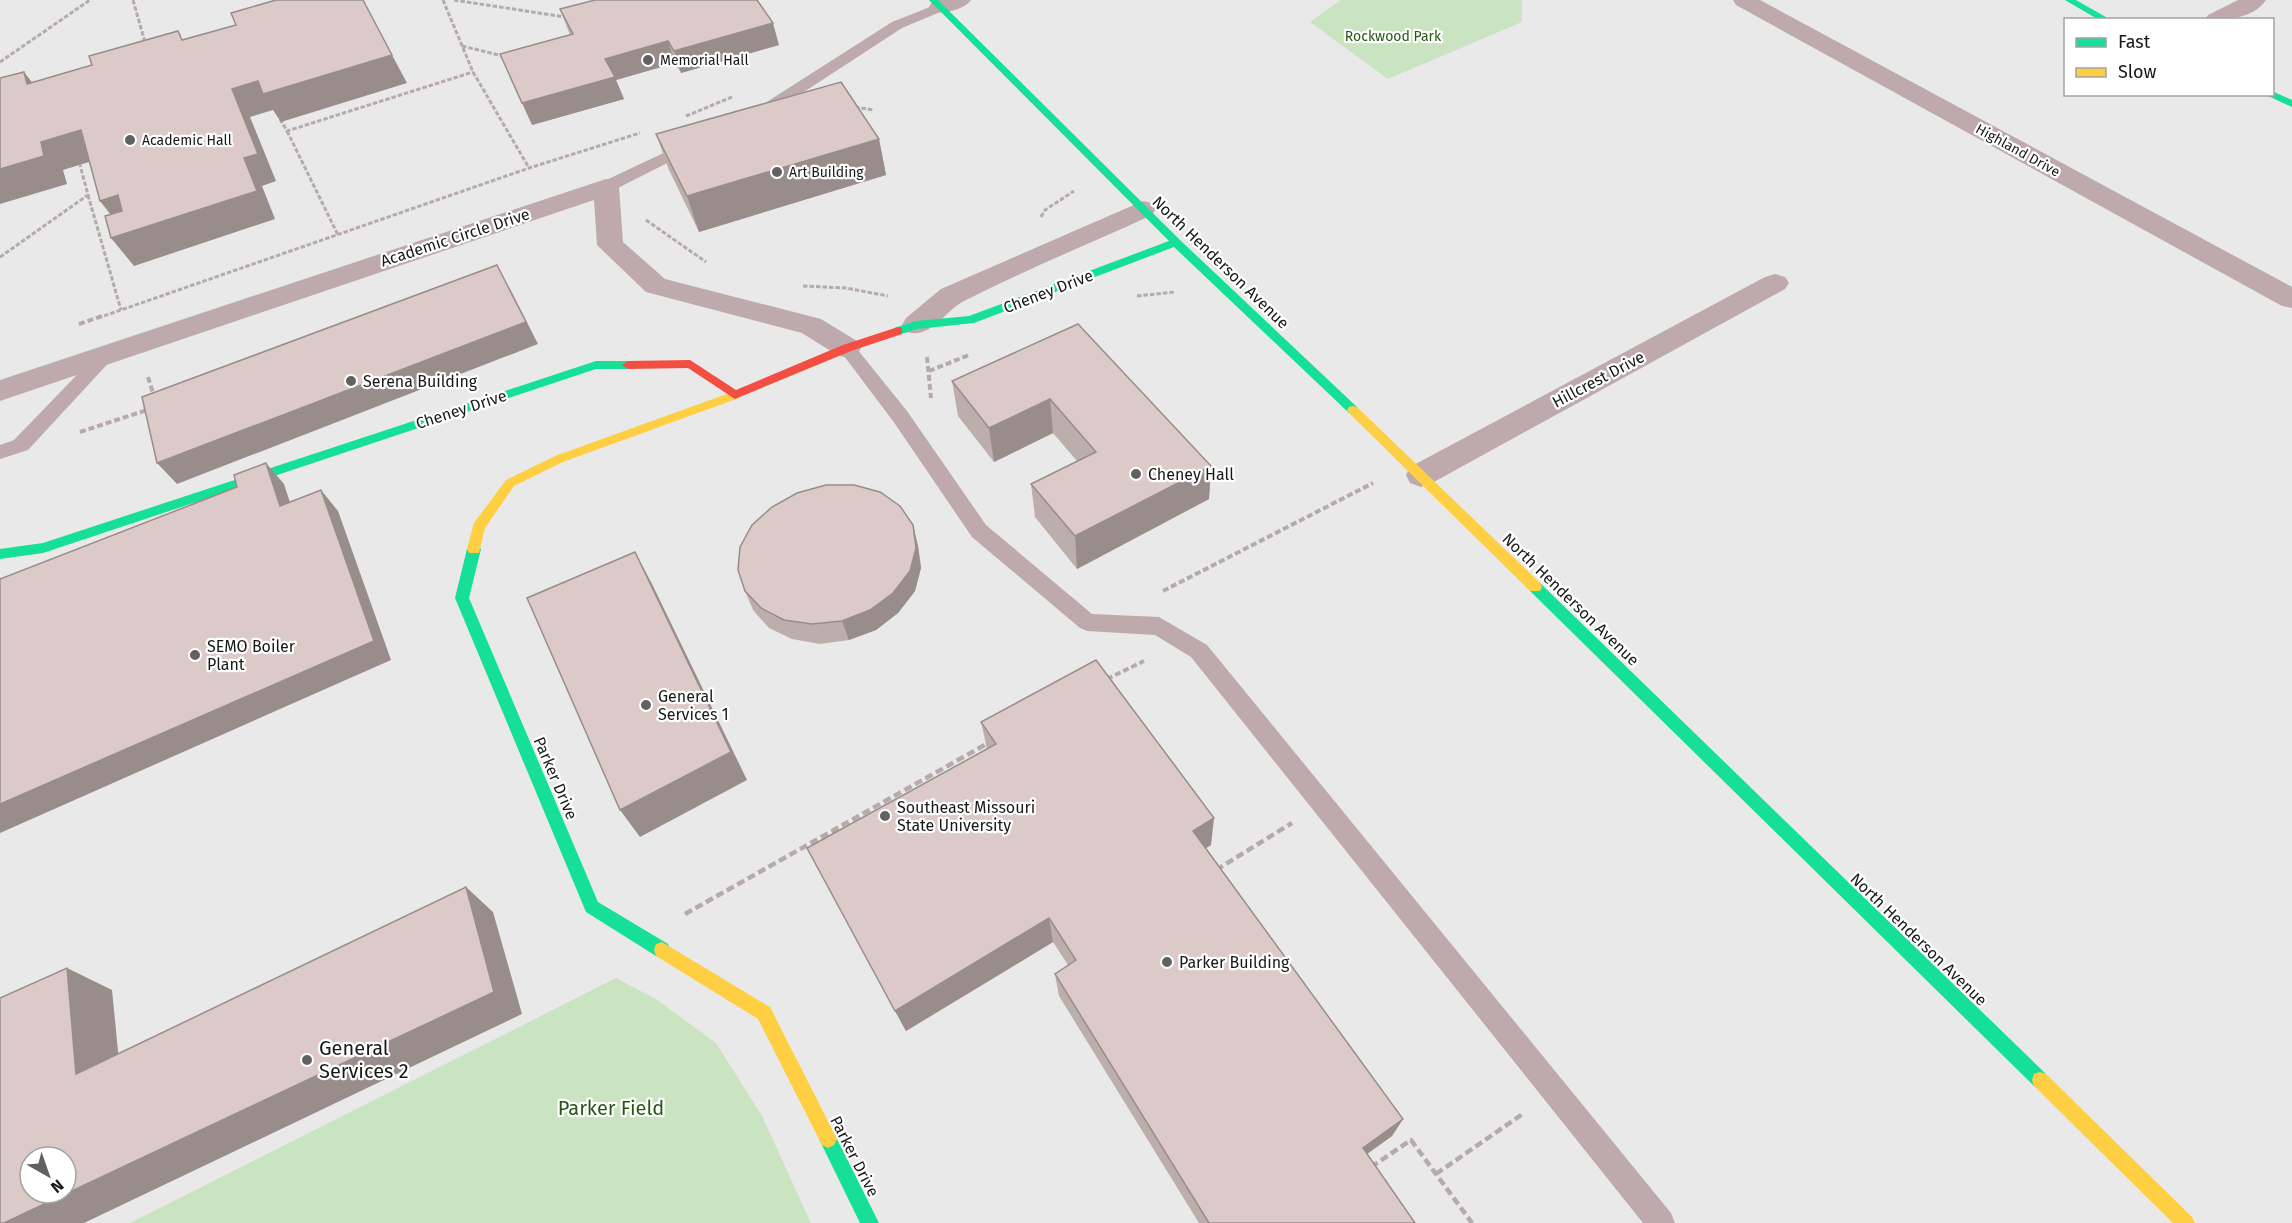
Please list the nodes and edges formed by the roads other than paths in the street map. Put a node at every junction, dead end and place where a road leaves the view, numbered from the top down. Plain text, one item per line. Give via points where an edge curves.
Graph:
1 (1744, 0) edge
2 (2069, 0) edge
3 (2255, 0) edge
4 (944, 2) edge
5 (2103, 18) edge
6 (2220, 18) edge
7 (2274, 95) edge
8 (2292, 104) edge
9 (743, 119) edge
10 (701, 140) edge
11 (606, 187) junction
12 (1143, 209) junction
13 (1176, 242) junction
14 (1775, 283) dead end
15 (2292, 299) edge
16 (914, 326) junction
17 (847, 348) junction
18 (108, 353) junction
19 (0, 391) edge
20 (735, 394) junction
21 (0, 452) edge
22 (1421, 475) junction
23 (0, 554) edge
24 (870, 1223) edge
25 (1661, 1223) edge
26 (2186, 1223) edge

1 - 15 street, Highland Drive
2 - 5 street
3 - 6 street
4 - 9 lane via 897,25 785,98
4 - 12 street, North Henderson Avenue
7 - 8 street
10 - 11 lane
11 - 17 street via 610,245 656,286 811,326
11 - 18 street, Academic Circle Drive
12 - 13 street, North Henderson Avenue
12 - 16 street, Cheney Drive via 951,296
13 - 16 street, Cheney Drive via 970,320
13 - 22 street, North Henderson Avenue
14 - 22 street, Hillcrest Drive
16 - 17 street, Cheney Drive
17 - 20 street, Cheney Drive
17 - 25 lane via 900,416 979,531 1087,622 1159,626 1199,651
18 - 19 street, Academic Circle Drive
18 - 21 lane via 21,445
20 - 23 street, Cheney Drive via 690,364 596,365 43,548
20 - 24 street, Parker Drive via 559,459 510,483 480,527 462,598 592,907 764,1013
22 - 26 street, North Henderson Avenue

